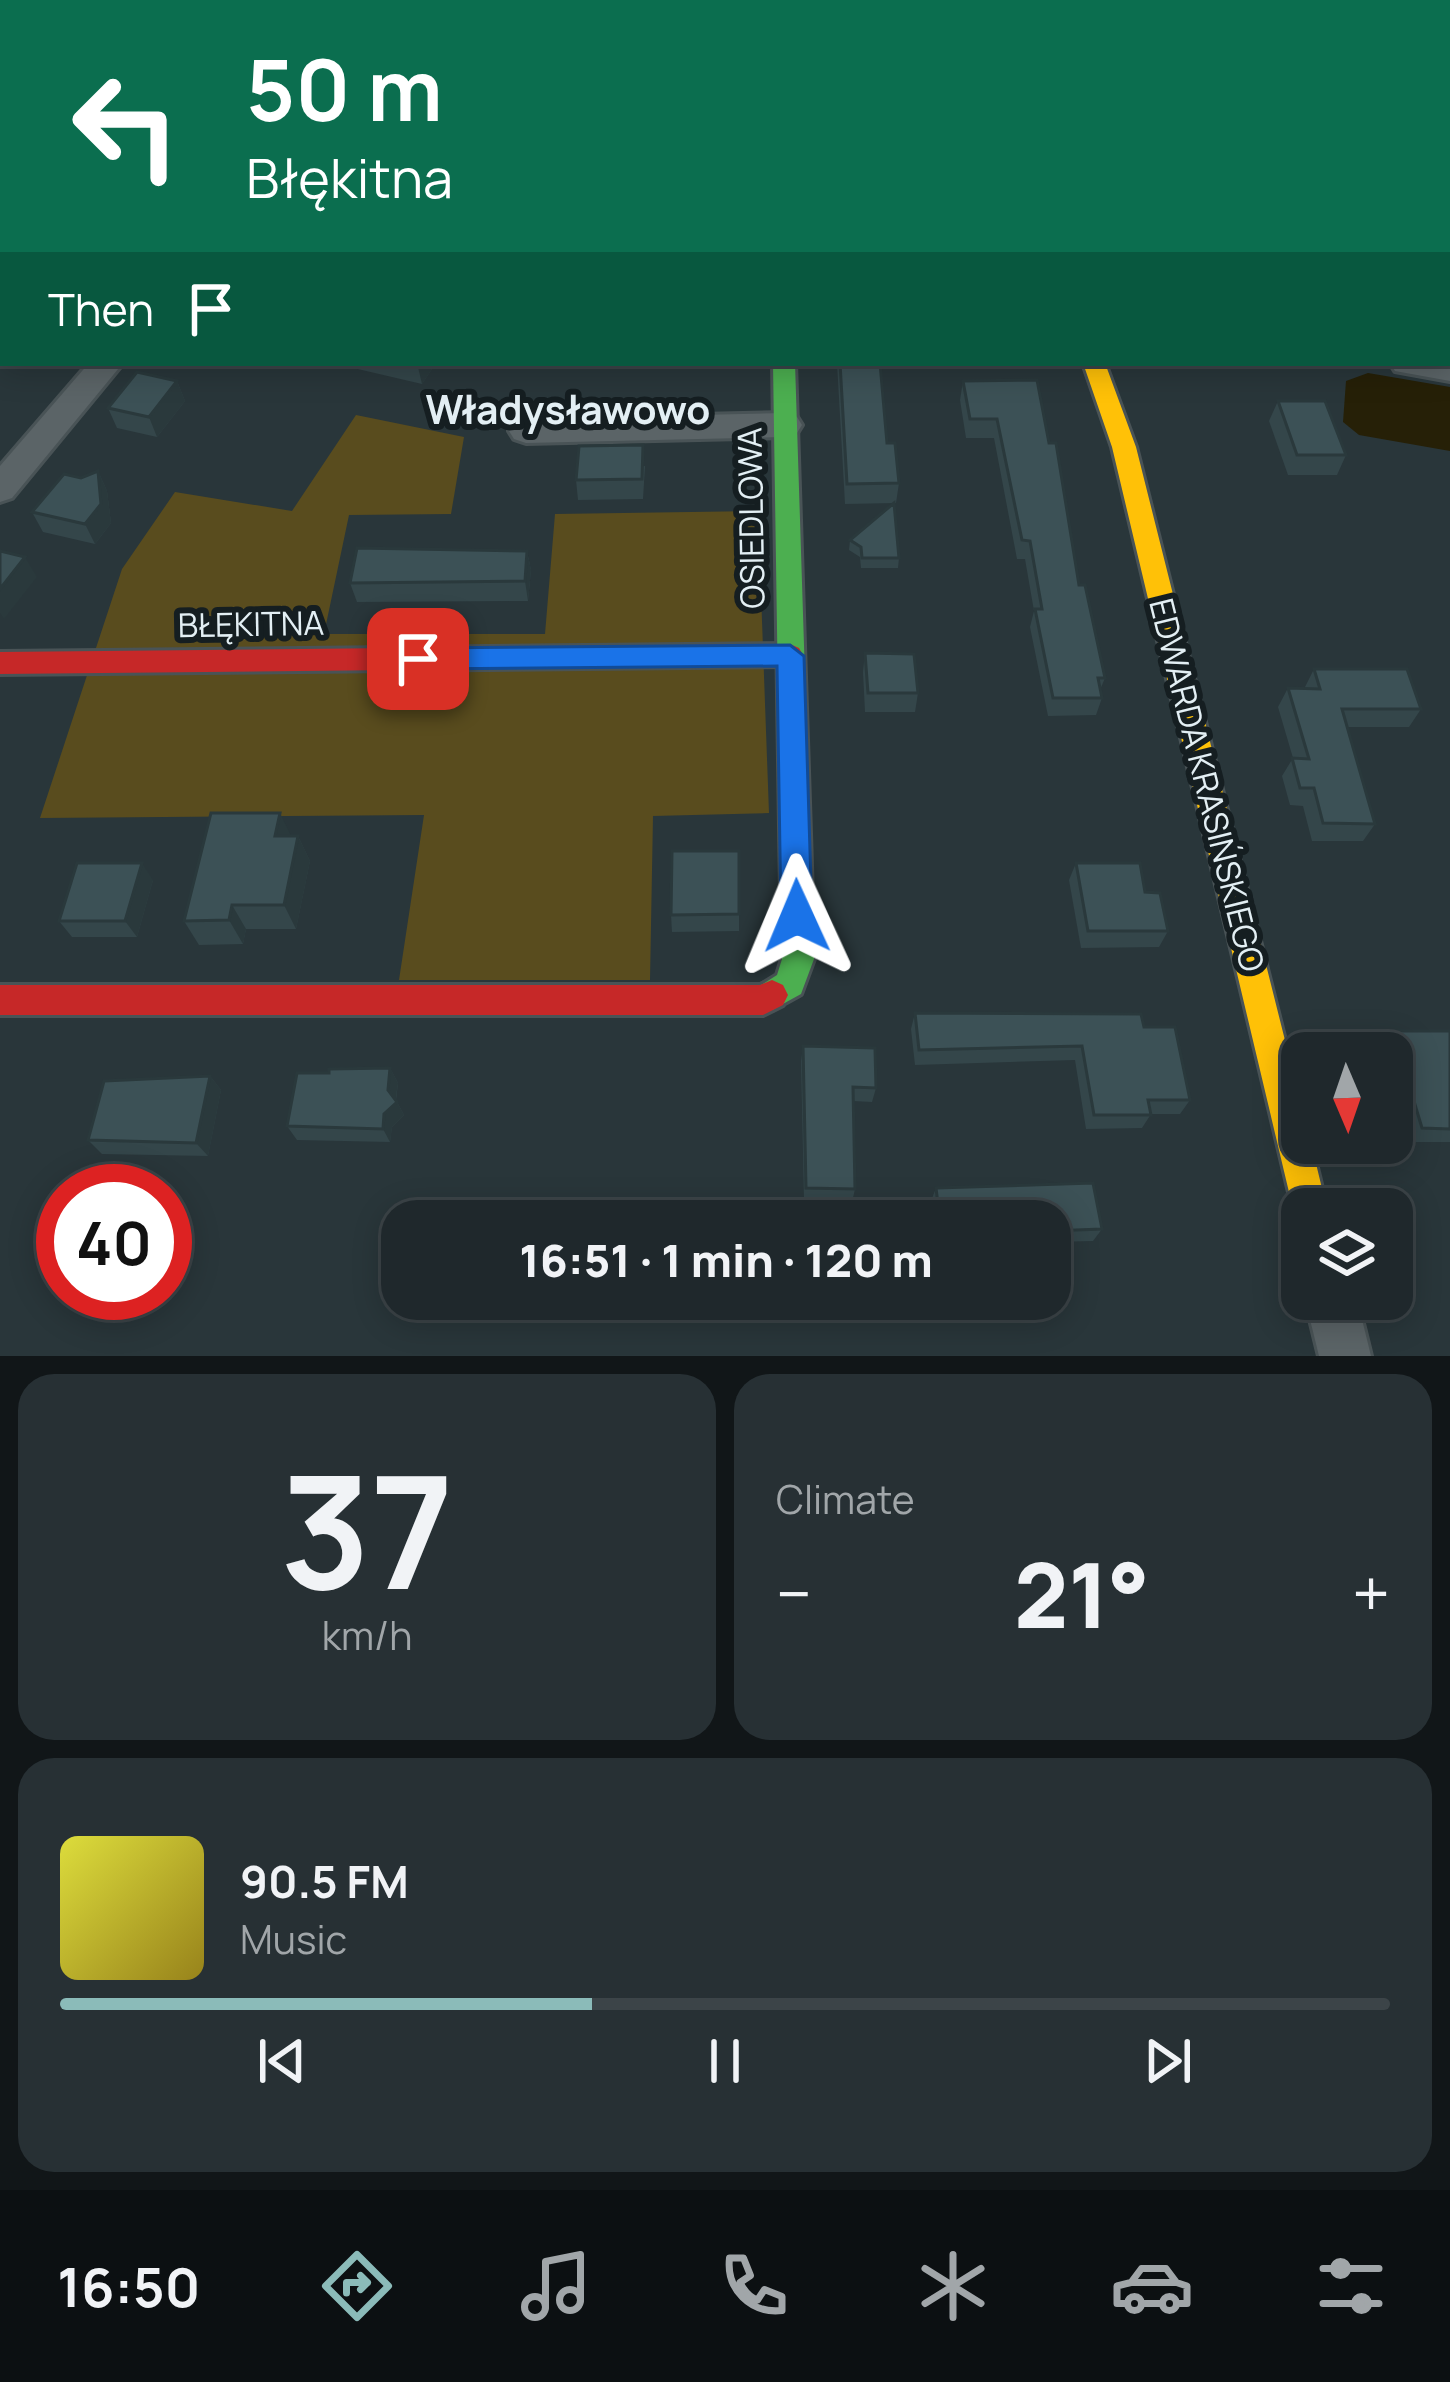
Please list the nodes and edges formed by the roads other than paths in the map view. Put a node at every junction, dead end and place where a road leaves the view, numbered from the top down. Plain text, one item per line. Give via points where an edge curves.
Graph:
1 (103, 366) edge
2 (784, 366) edge
3 (1095, 366) edge
4 (785, 425) junction
5 (526, 431) dead end
6 (0, 489) edge
7 (790, 656) junction
8 (0, 663) edge
9 (0, 1000) edge
10 (1305, 1188) edge
11 (1336, 1320) edge
12 (1345, 1356) edge

1 - 6 street
2 - 4 street, OSIEDLOWA
3 - 10 street, EDWARDA KRASIŃSKIEGO via 1124,447
4 - 5 street
4 - 7 street, OSIEDLOWA
7 - 8 street, BŁĘKITNA
7 - 9 street, OSIEDLOWA via 798,959 790,984 763,1000
11 - 12 street

